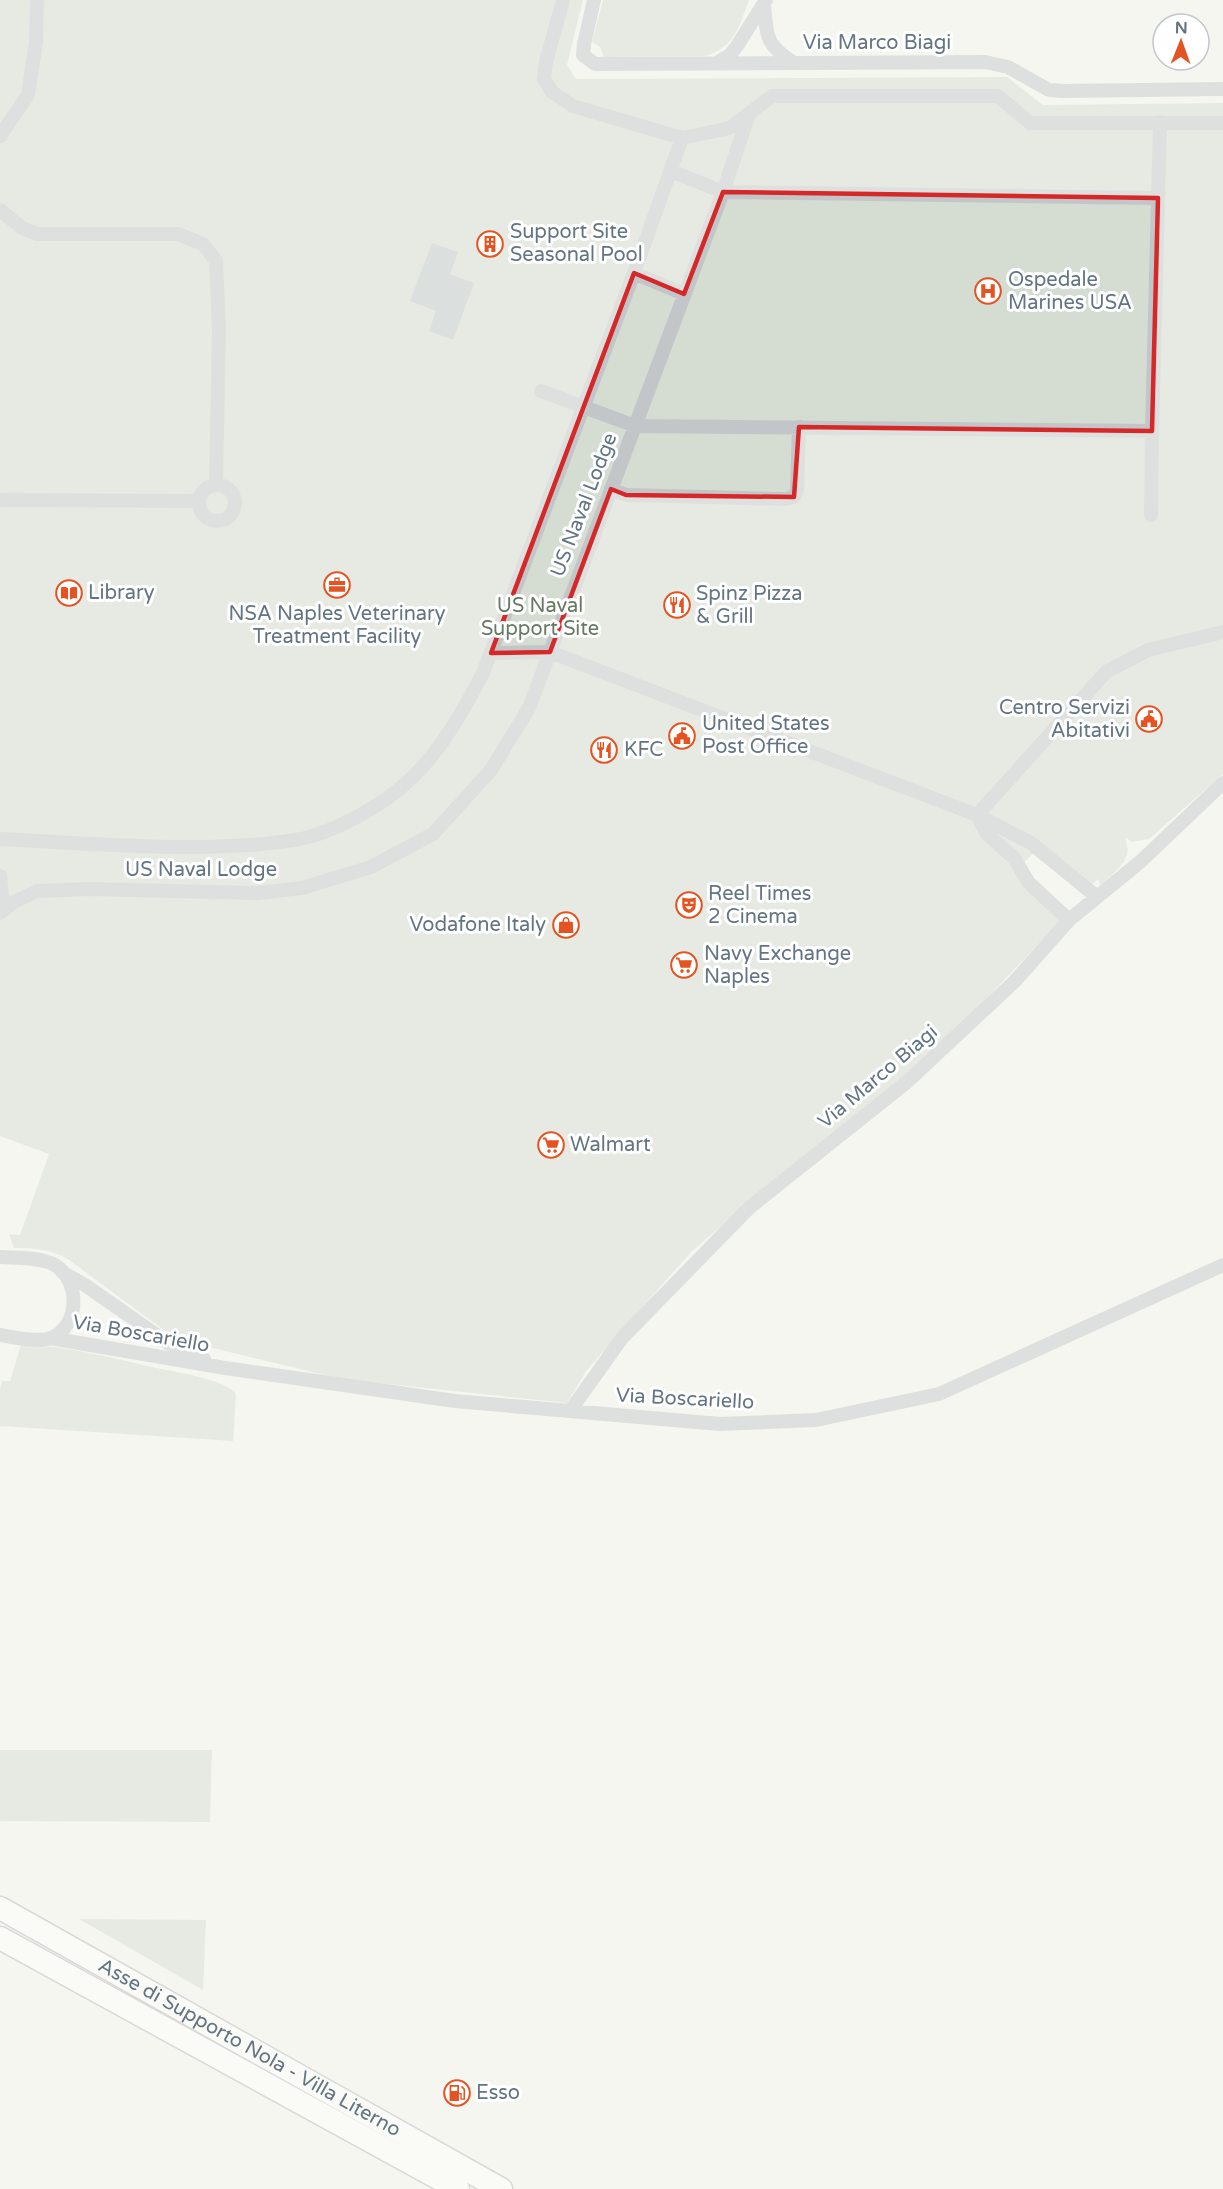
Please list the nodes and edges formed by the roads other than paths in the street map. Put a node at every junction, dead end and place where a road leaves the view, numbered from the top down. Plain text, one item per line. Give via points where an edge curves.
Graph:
1 (37, 0) edge
2 (563, 0) edge
3 (594, 0) edge
4 (765, 3) edge
5 (769, 41) junction
6 (737, 46) junction
7 (717, 63) junction
8 (752, 63) junction
9 (794, 63) junction
10 (1223, 89) edge
11 (749, 114) junction
12 (1160, 122) junction
13 (1223, 123) edge
14 (0, 136) edge
15 (682, 138) junction
16 (671, 171) junction
17 (723, 192) junction
18 (1158, 198) junction
19 (0, 210) edge
20 (634, 273) junction
21 (684, 294) junction
22 (541, 391) dead end
23 (584, 407) junction
24 (635, 426) junction
25 (799, 428) junction
26 (1152, 431) junction
27 (216, 485) junction
28 (611, 489) junction
29 (0, 500) edge
30 (199, 501) junction
31 (1151, 514) dead end
32 (1223, 632) edge
33 (550, 652) junction
34 (491, 653) junction
35 (1223, 783) edge
36 (977, 815) junction
37 (0, 839) edge
38 (0, 876) edge
39 (1097, 897) junction
40 (0, 907) edge
41 (0, 913) edge
42 (1069, 920) junction
43 (0, 1257) edge
44 (1223, 1265) edge
45 (62, 1272) junction
46 (0, 1335) edge
47 (50, 1338) junction
48 (225, 1368) junction
49 (570, 1411) junction
50 (0, 1908) edge
51 (0, 1938) edge
52 (458, 2189) edge
53 (501, 2189) edge

1 - 14 street via 28,95
2 - 15 street via 546,62 544,79 552,92 573,106
3 - 7 street, Via Marco Biagi via 583,55 595,64
4 - 5 street
4 - 6 street
5 - 8 street
5 - 9 street
6 - 7 street
6 - 8 street
7 - 8 street, Via Marco Biagi
8 - 9 street, Via Marco Biagi
9 - 10 street, Via Marco Biagi via 985,62 1008,68 1049,90
11 - 12 street via 772,96 998,96 1030,123
11 - 15 street via 730,128
11 - 17 street, US Naval Lodge
12 - 13 street
12 - 18 street
15 - 16 street
16 - 17 street
16 - 20 street
17 - 18 street
17 - 21 street, US Naval Lodge
18 - 26 street
19 - 27 street via 22,228 37,234 178,234 203,244 216,261
20 - 21 street
20 - 23 street
21 - 24 street, US Naval Lodge
22 - 23 street
23 - 24 street
23 - 34 street
24 - 25 street
24 - 28 street, US Naval Lodge
25 - 26 street
25 - 28 street via 794,497 626,495
26 - 31 street
27 - 30 street via 203,492
27 - 30 street via 227,488 234,496 235,507 230,517 220,522 209,520 201,512
28 - 33 street, US Naval Lodge
29 - 30 street
32 - 36 street via 1148,650 1106,672
33 - 34 street
33 - 36 street
33 - 41 street, US Naval Lodge via 529,708 491,770 433,834 371,867 302,888 258,893 37,891
34 - 37 street via 462,714 432,756 399,790 357,817 307,837 255,846 143,848
35 - 39 street, Via Marco Biagi
36 - 39 street via 1030,843
36 - 42 street via 987,834 1014,858 1029,883
38 - 40 street
39 - 42 street, Via Marco Biagi
42 - 49 street, Via Marco Biagi via 1015,981 907,1082 749,1208 622,1338
43 - 45 street, Via Boscariello via 38,1260
44 - 49 street, Via Boscariello via 939,1394 804,1421 720,1424
45 - 47 street via 73,1291 74,1311 66,1327
45 - 48 street, Via Boscariello via 168,1343
46 - 47 street, Via Boscariello
47 - 48 street, Via Boscariello
48 - 49 street, Via Boscariello via 455,1401
50 - 53 highway, Asse di Supporto Nola - Villa Literno
51 - 52 highway, Asse di Supporto Nola - Villa Literno

